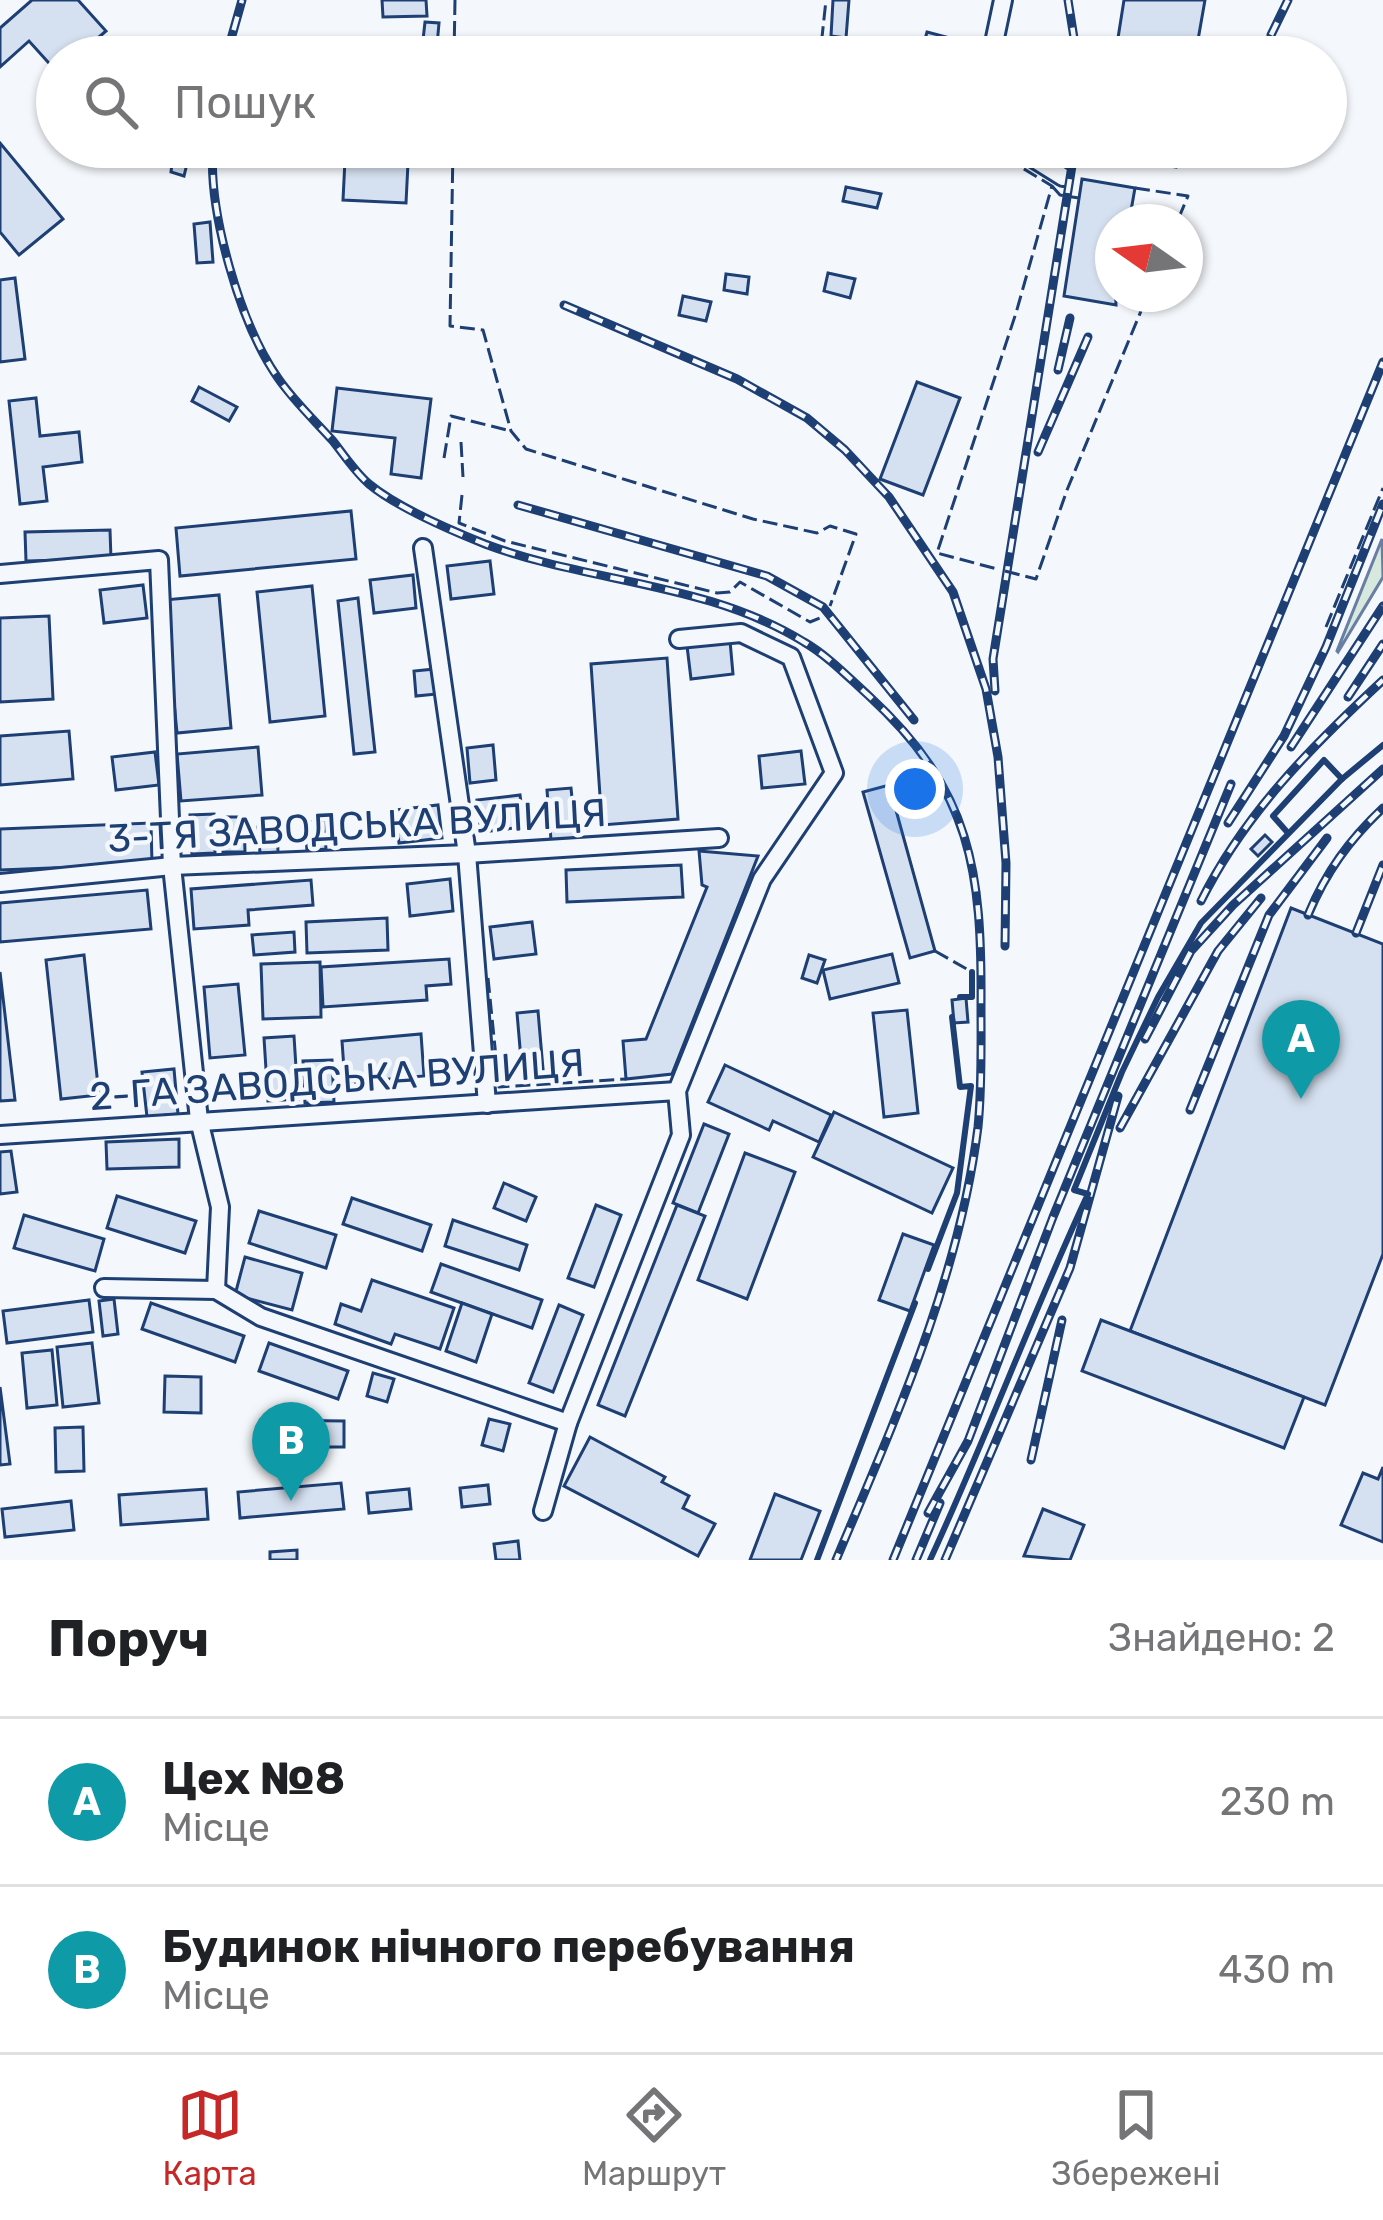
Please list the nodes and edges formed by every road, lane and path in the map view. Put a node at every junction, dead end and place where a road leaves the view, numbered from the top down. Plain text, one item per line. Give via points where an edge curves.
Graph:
1 (1003, 0) edge
2 (996, 36) edge
3 (1048, 168) edge
4 (1063, 178) dead end
5 (423, 548) dead end
6 (0, 574) edge
7 (679, 639) dead end
8 (719, 838) dead end
9 (467, 854) junction
10 (172, 866) junction
11 (0, 883) edge
12 (677, 1091) junction
13 (488, 1104) junction
14 (199, 1120) junction
15 (0, 1135) edge
16 (104, 1288) dead end
17 (216, 1290) junction
18 (568, 1423) junction
19 (543, 1510) dead end

1 - 2 street
3 - 4 street
5 - 9 street
6 - 10 street via 159,560
7 - 12 street via 740,633 791,657 834,772 762,879
8 - 9 street, 3-ТЯ ЗАВОДСЬКА ВУЛИЦЯ
9 - 10 street, 3-ТЯ ЗАВОДСЬКА ВУЛИЦЯ
9 - 13 street
10 - 11 street, 3-ТЯ ЗАВОДСЬКА ВУЛИЦЯ
10 - 14 street
12 - 13 street, 2-ГА ЗАВОДСЬКА ВУЛИЦЯ
12 - 18 street via 681,1135
13 - 14 street, 2-ГА ЗАВОДСЬКА ВУЛИЦЯ
14 - 15 street, 2-ГА ЗАВОДСЬКА ВУЛИЦЯ
14 - 17 street via 220,1207
16 - 17 street
17 - 18 street via 261,1317
18 - 19 street

